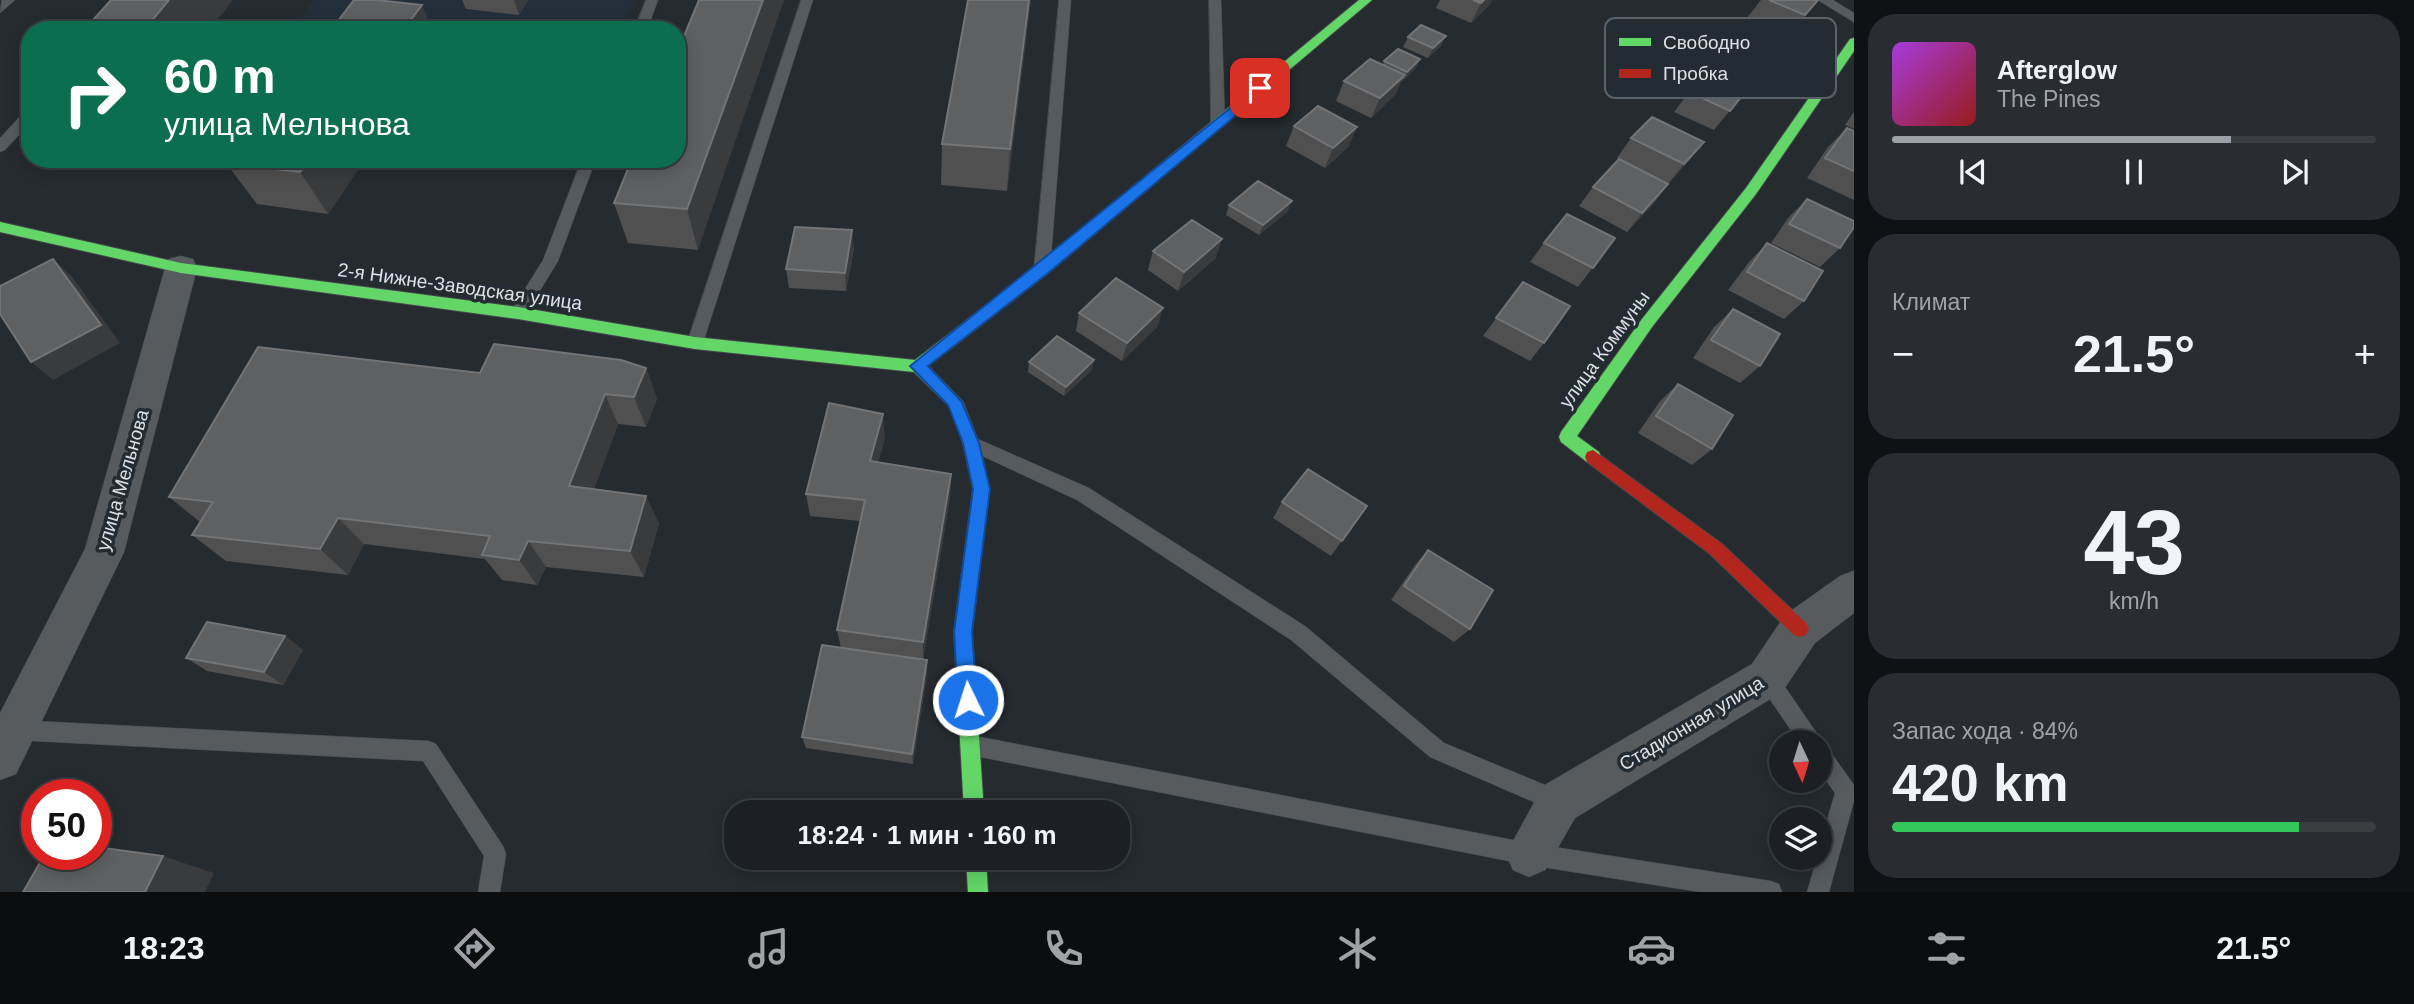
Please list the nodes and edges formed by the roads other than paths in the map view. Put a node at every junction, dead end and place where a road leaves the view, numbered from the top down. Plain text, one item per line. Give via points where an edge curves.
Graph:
1 (9, 0) edge
2 (652, 0) edge
3 (807, 0) edge
4 (1065, 0) edge
5 (1215, 0) edge
6 (1366, 0) edge
7 (1824, 0) edge
8 (0, 9) edge
9 (1854, 18) edge
10 (644, 21) edge
11 (1854, 42) edge
12 (1836, 68) edge
13 (1815, 98) edge
14 (21, 124) edge
15 (1218, 124) junction
16 (0, 147) edge
17 (586, 168) edge
18 (0, 228) edge
19 (181, 268) junction
20 (1042, 270) junction
21 (518, 313) junction
22 (695, 343) junction
23 (918, 366) junction
24 (971, 443) junction
25 (1854, 589) edge
26 (1800, 629) junction
27 (1767, 678) junction
28 (1803, 730) edge
29 (7, 744) edge
30 (970, 745) junction
31 (1832, 769) edge
32 (1850, 792) edge
33 (973, 800) edge
34 (1559, 802) junction
35 (1529, 854) junction
36 (977, 870) edge
37 (489, 892) edge
38 (978, 892) edge
39 (1771, 892) edge
40 (1818, 892) edge

1 - 8 lane
2 - 10 lane
3 - 22 lane
4 - 20 lane
5 - 15 lane
6 - 15 main road
7 - 9 lane
11 - 12 main road, улица Коммуны
13 - 26 main road, улица Коммуны via 1567,437 1716,549
14 - 16 lane
15 - 20 main road
17 - 21 lane via 550,261
18 - 19 main road, 2-я Нижне-Заводская улица
19 - 21 main road, 2-я Нижне-Заводская улица
19 - 29 street, улица Мельнова via 104,552
20 - 23 main road
21 - 22 main road, 2-я Нижне-Заводская улица
22 - 23 main road, 2-я Нижне-Заводская улица
23 - 24 main road via 954,402
24 - 30 main road via 981,489 963,632
24 - 34 lane via 1083,494 1298,633 1437,750
25 - 26 street, Стадионная улица
26 - 27 street, Стадионная улица
27 - 28 lane
27 - 34 street, Стадионная улица
29 - 37 lane via 429,751 495,854
30 - 33 main road
30 - 35 lane
31 - 32 lane
32 - 40 lane
34 - 35 street, Стадионная улица
35 - 39 lane
36 - 38 main road

